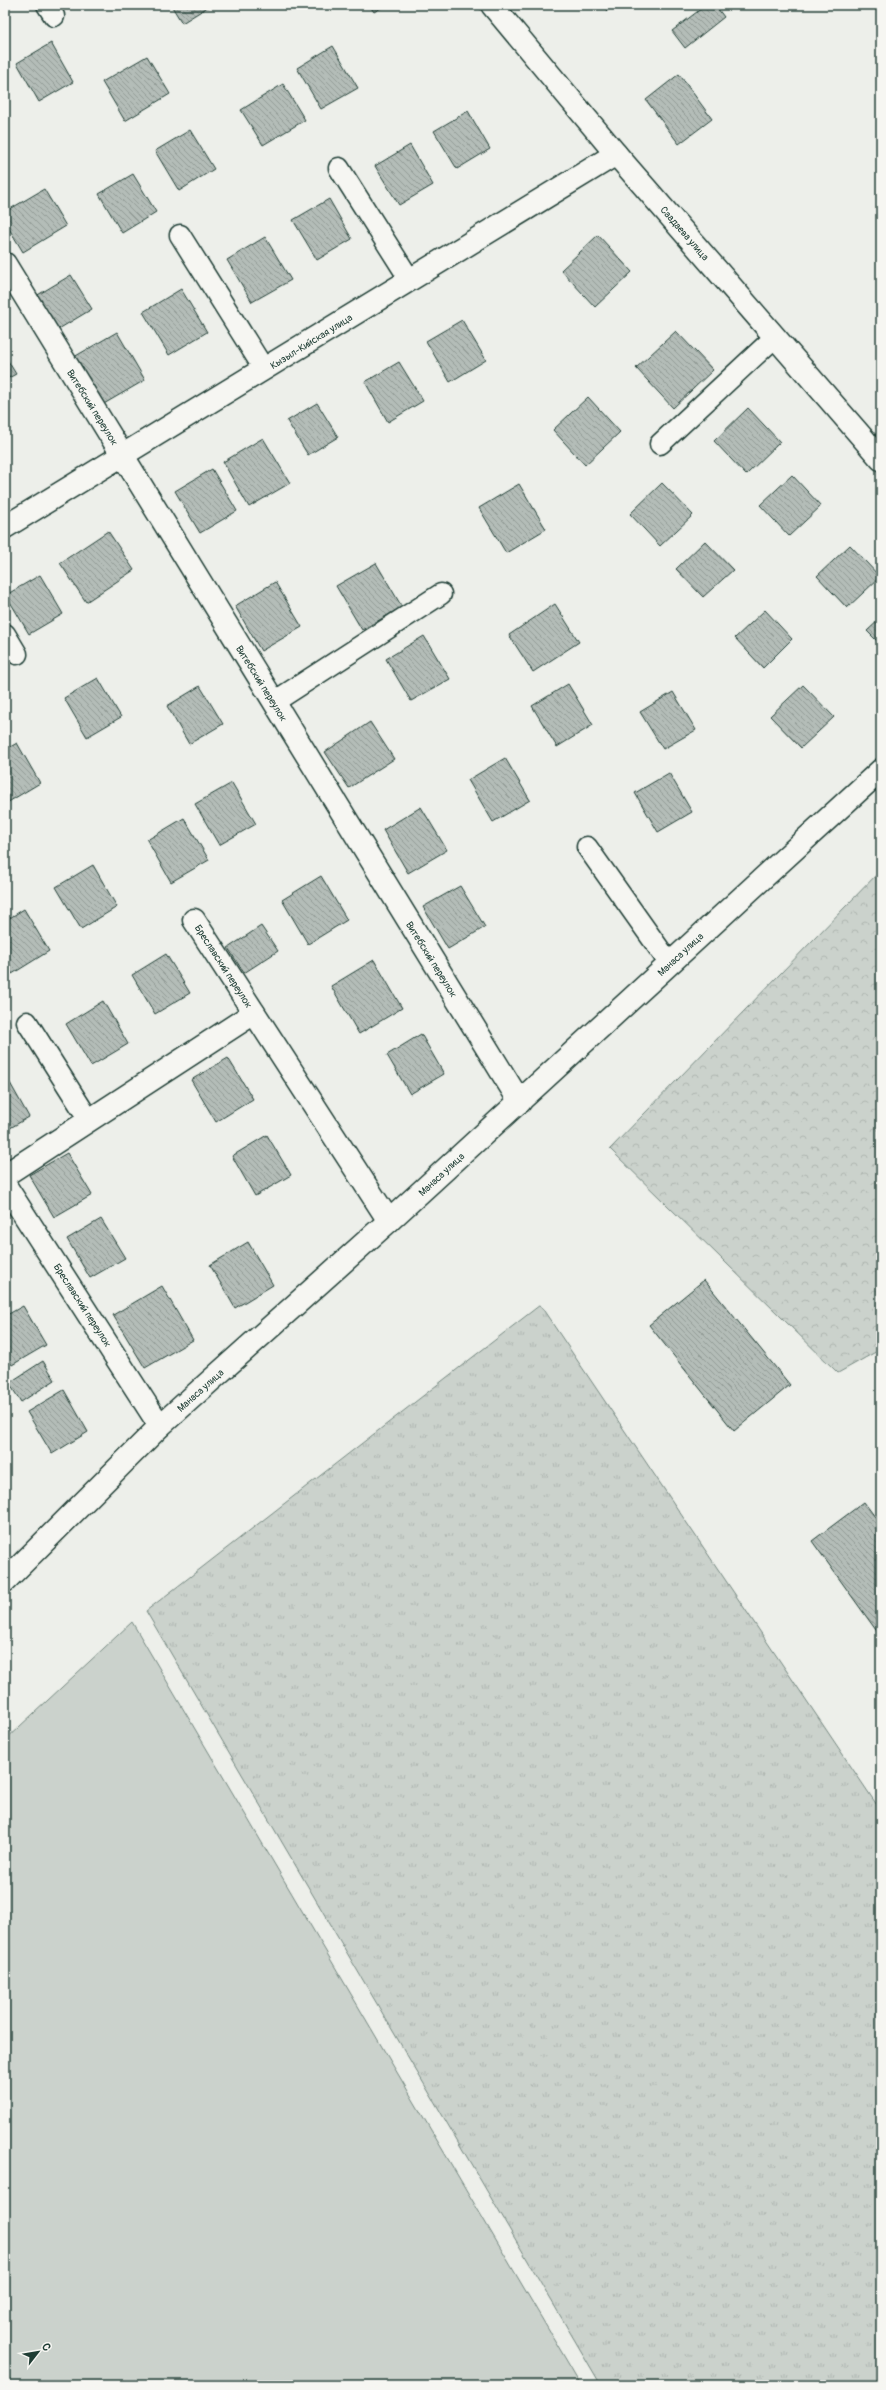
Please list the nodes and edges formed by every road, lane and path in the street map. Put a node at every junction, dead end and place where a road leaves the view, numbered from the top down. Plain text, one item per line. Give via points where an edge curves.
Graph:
1 (492, 5) edge
2 (616, 154) junction
3 (339, 168) dead end
4 (180, 235) dead end
5 (5, 264) edge
6 (410, 280) junction
7 (775, 338) junction
8 (264, 369) junction
9 (660, 444) dead end
10 (123, 456) junction
11 (881, 459) edge
12 (5, 527) edge
13 (441, 594) dead end
14 (5, 634) edge
15 (16, 654) dead end
16 (274, 702) junction
17 (881, 770) edge
18 (587, 847) dead end
19 (194, 920) dead end
20 (670, 964) junction
21 (254, 1013) junction
22 (27, 1022) dead end
23 (520, 1102) junction
24 (89, 1120) junction
25 (5, 1175) edge
26 (5, 1185) edge
27 (389, 1221) junction
28 (160, 1426) junction
29 (5, 1581) edge

1 - 2 street, Саадаева улица
2 - 6 street, Кызыл-Кийская улица
2 - 7 street, Саадаева улица
3 - 6 lane
4 - 8 lane
5 - 10 street, Витебский переулок
6 - 8 street, Кызыл-Кийская улица
7 - 9 lane
7 - 11 street, Саадаева улица
8 - 10 street, Кызыл-Кийская улица
10 - 12 street, Кызыл-Кийская улица
10 - 16 street, Витебский переулок
13 - 16 lane
14 - 15 lane
16 - 23 street, Витебский переулок
17 - 20 street, Манаса улица
18 - 20 lane
19 - 21 street, Бреславский переулок
20 - 23 street, Манаса улица
21 - 24 street, Бреславский переулок
21 - 27 street, Бреславский переулок
22 - 24 lane
23 - 27 street, Манаса улица
24 - 25 street, Бреславский переулок
26 - 28 street, Бреславский переулок
27 - 28 street, Манаса улица
28 - 29 street, Манаса улица

